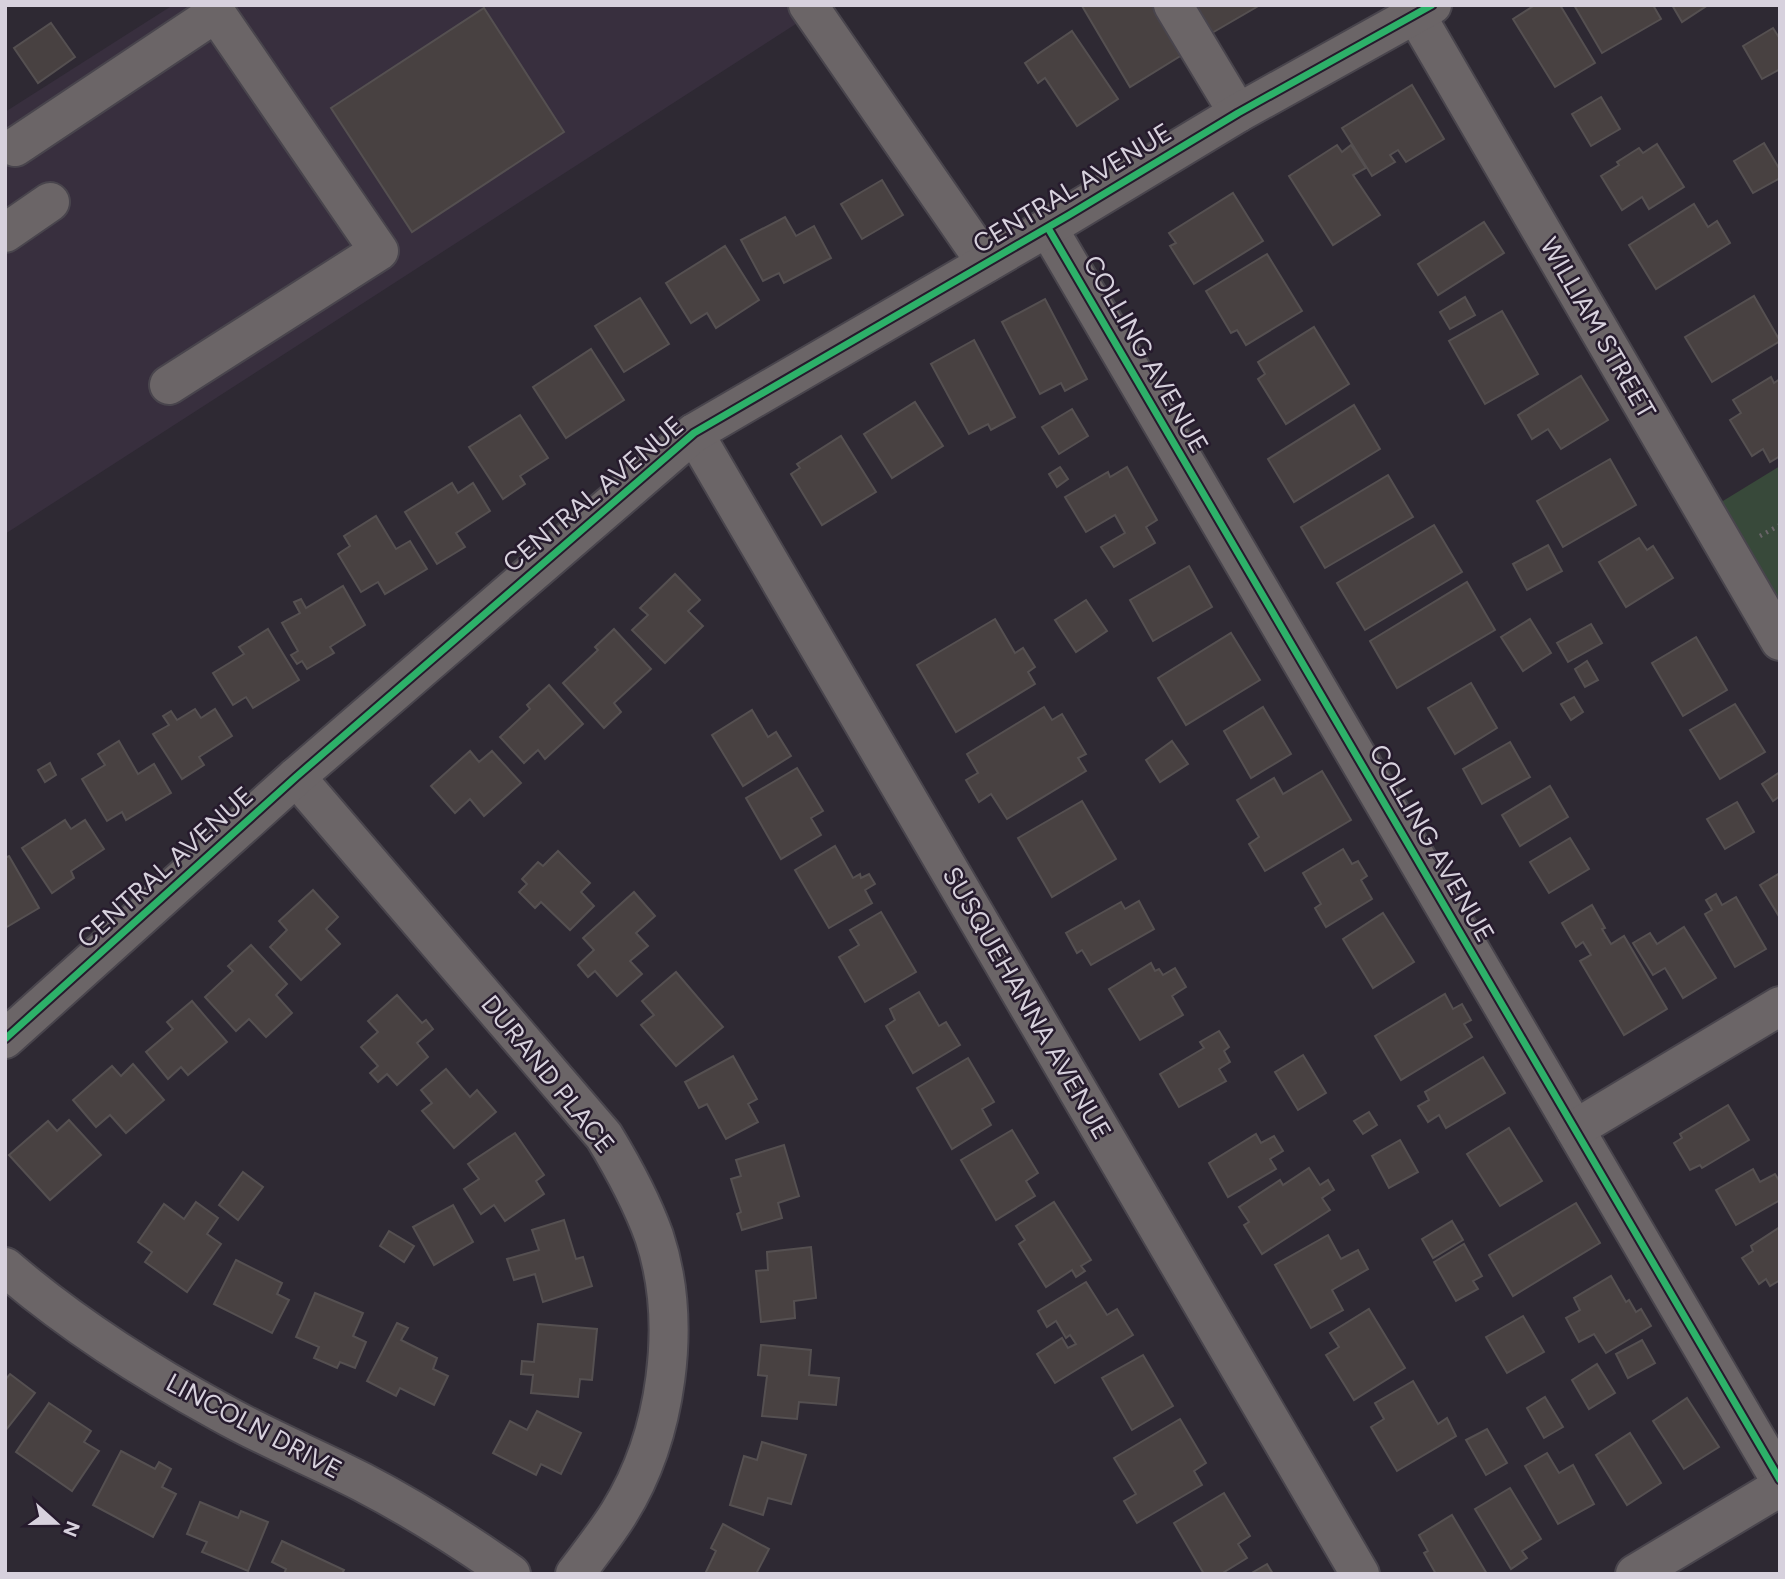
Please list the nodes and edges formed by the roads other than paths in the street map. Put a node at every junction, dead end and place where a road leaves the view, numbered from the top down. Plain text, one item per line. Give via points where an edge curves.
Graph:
1 (808, 5) edge
2 (1173, 5) edge
3 (1424, 10) edge
4 (1238, 113) junction
5 (15, 147) dead end
6 (50, 202) dead end
7 (1048, 228) junction
8 (5, 233) edge
9 (986, 263) junction
10 (169, 385) dead end
11 (694, 433) junction
12 (1780, 641) edge
13 (296, 777) junction
14 (1780, 1006) edge
15 (5, 1039) edge
16 (1575, 1129) junction
17 (5, 1267) edge
18 (1780, 1480) edge
19 (1780, 1487) edge
20 (511, 1574) edge
21 (575, 1574) edge
22 (1360, 1574) edge
23 (1635, 1574) edge

1 - 9 street
2 - 4 street
3 - 4 street, CENTRAL AVENUE
3 - 12 street, WILLIAM STREET
4 - 7 street, CENTRAL AVENUE
5 - 10 street via 216,13 379,251
6 - 8 street
7 - 9 street, CENTRAL AVENUE
7 - 16 street, COLLING AVENUE
9 - 11 street, CENTRAL AVENUE
11 - 13 street, CENTRAL AVENUE
11 - 22 street, SUSQUEHANNA AVENUE
13 - 15 street, CENTRAL AVENUE
13 - 21 street, DURAND PLACE via 604,1136 632,1182 654,1238 666,1290 668,1350 663,1398 649,1449 620,1512
14 - 16 street
16 - 18 street, COLLING AVENUE
17 - 20 street, LINCOLN DRIVE via 120,1352 220,1413 365,1484 462,1539
19 - 23 street

